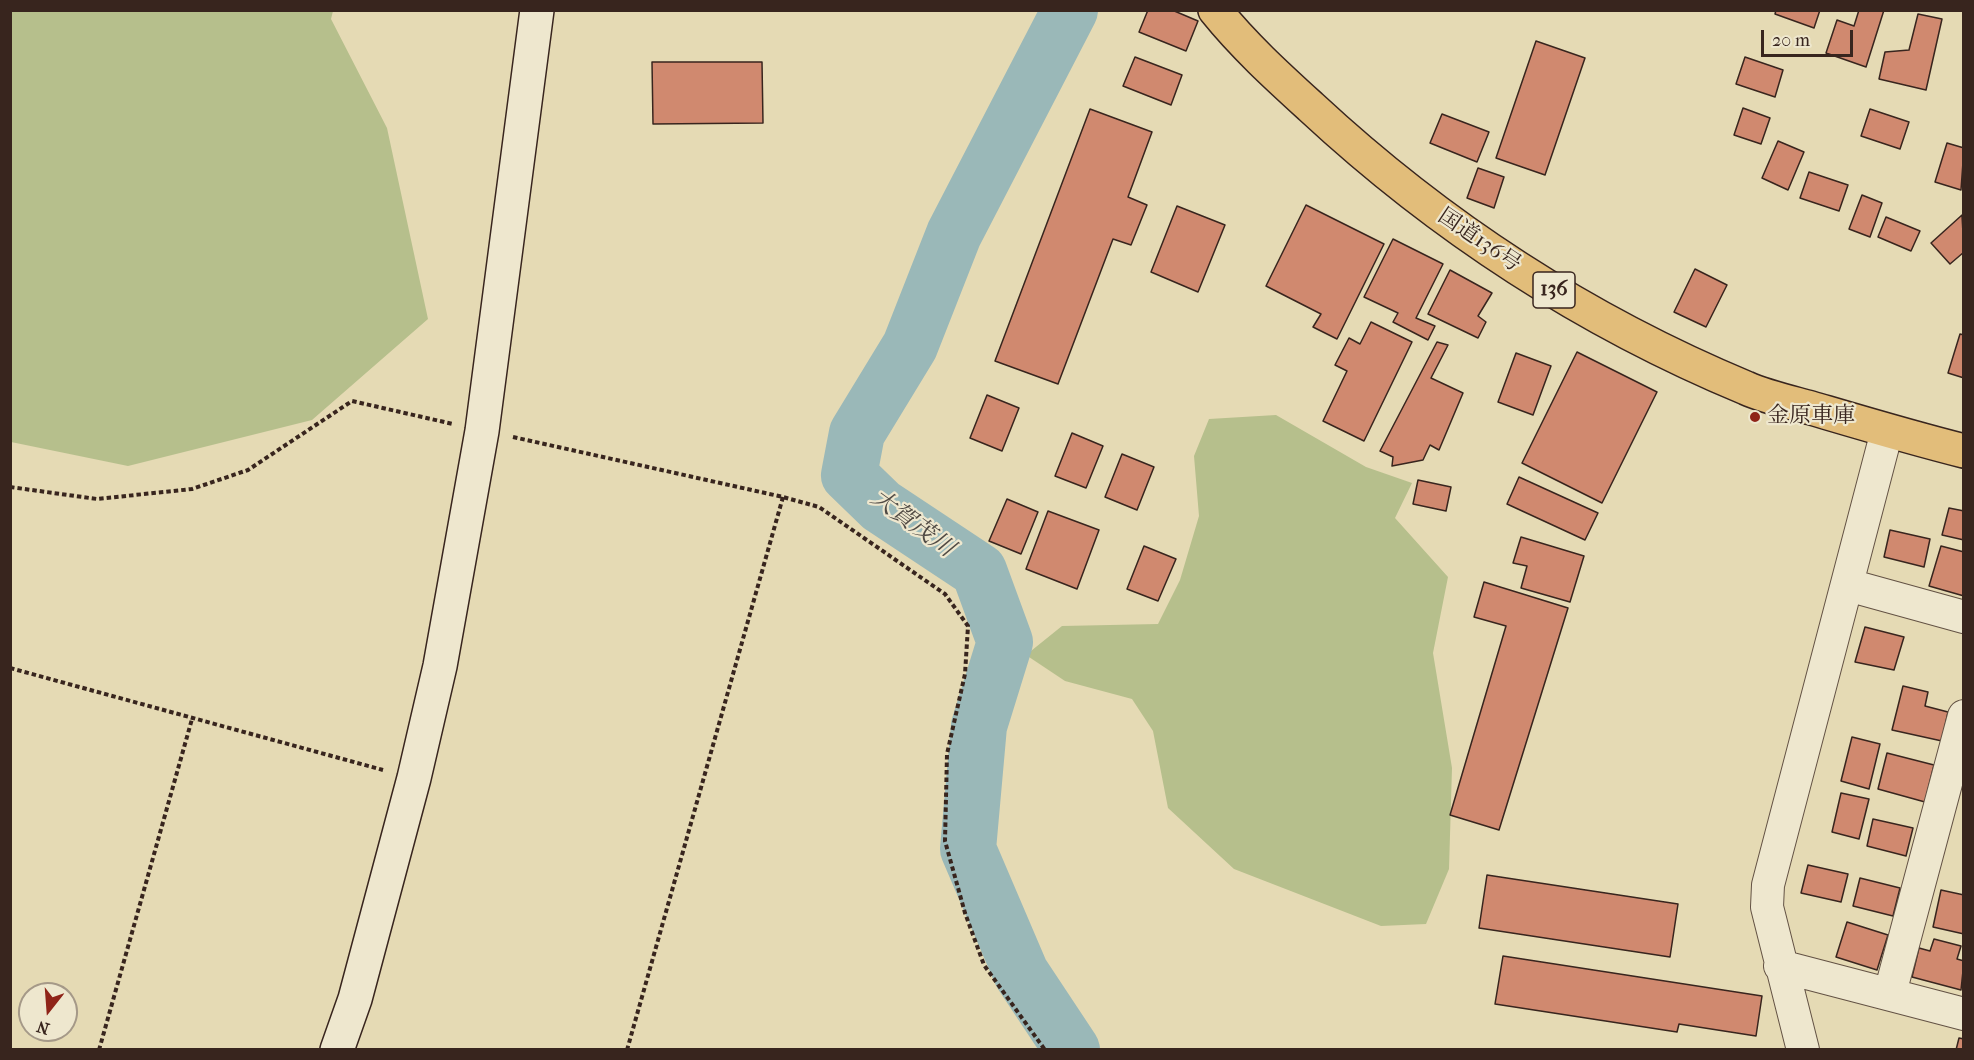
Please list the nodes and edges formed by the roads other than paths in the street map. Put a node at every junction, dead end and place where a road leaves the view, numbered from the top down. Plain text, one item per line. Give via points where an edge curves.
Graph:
1 (537, 10) edge
2 (1215, 10) edge
3 (1887, 431) junction
4 (1964, 451) edge
5 (1848, 585) junction
6 (1964, 617) edge
7 (1964, 716) edge
8 (1780, 966) junction
9 (1890, 993) junction
10 (1964, 1014) edge
11 (337, 1050) edge
12 (1803, 1050) edge

1 - 11 street via 482,431 440,666 356,999
2 - 3 highway, 国道136号 / 136 via 1239,40 1370,162 1457,229 1588,312 1748,389
3 - 4 highway, 国道136号 / 136
3 - 5 street
5 - 6 street
5 - 8 street via 1768,885 1767,908
7 - 9 street
8 - 9 street
8 - 12 street
9 - 10 street

